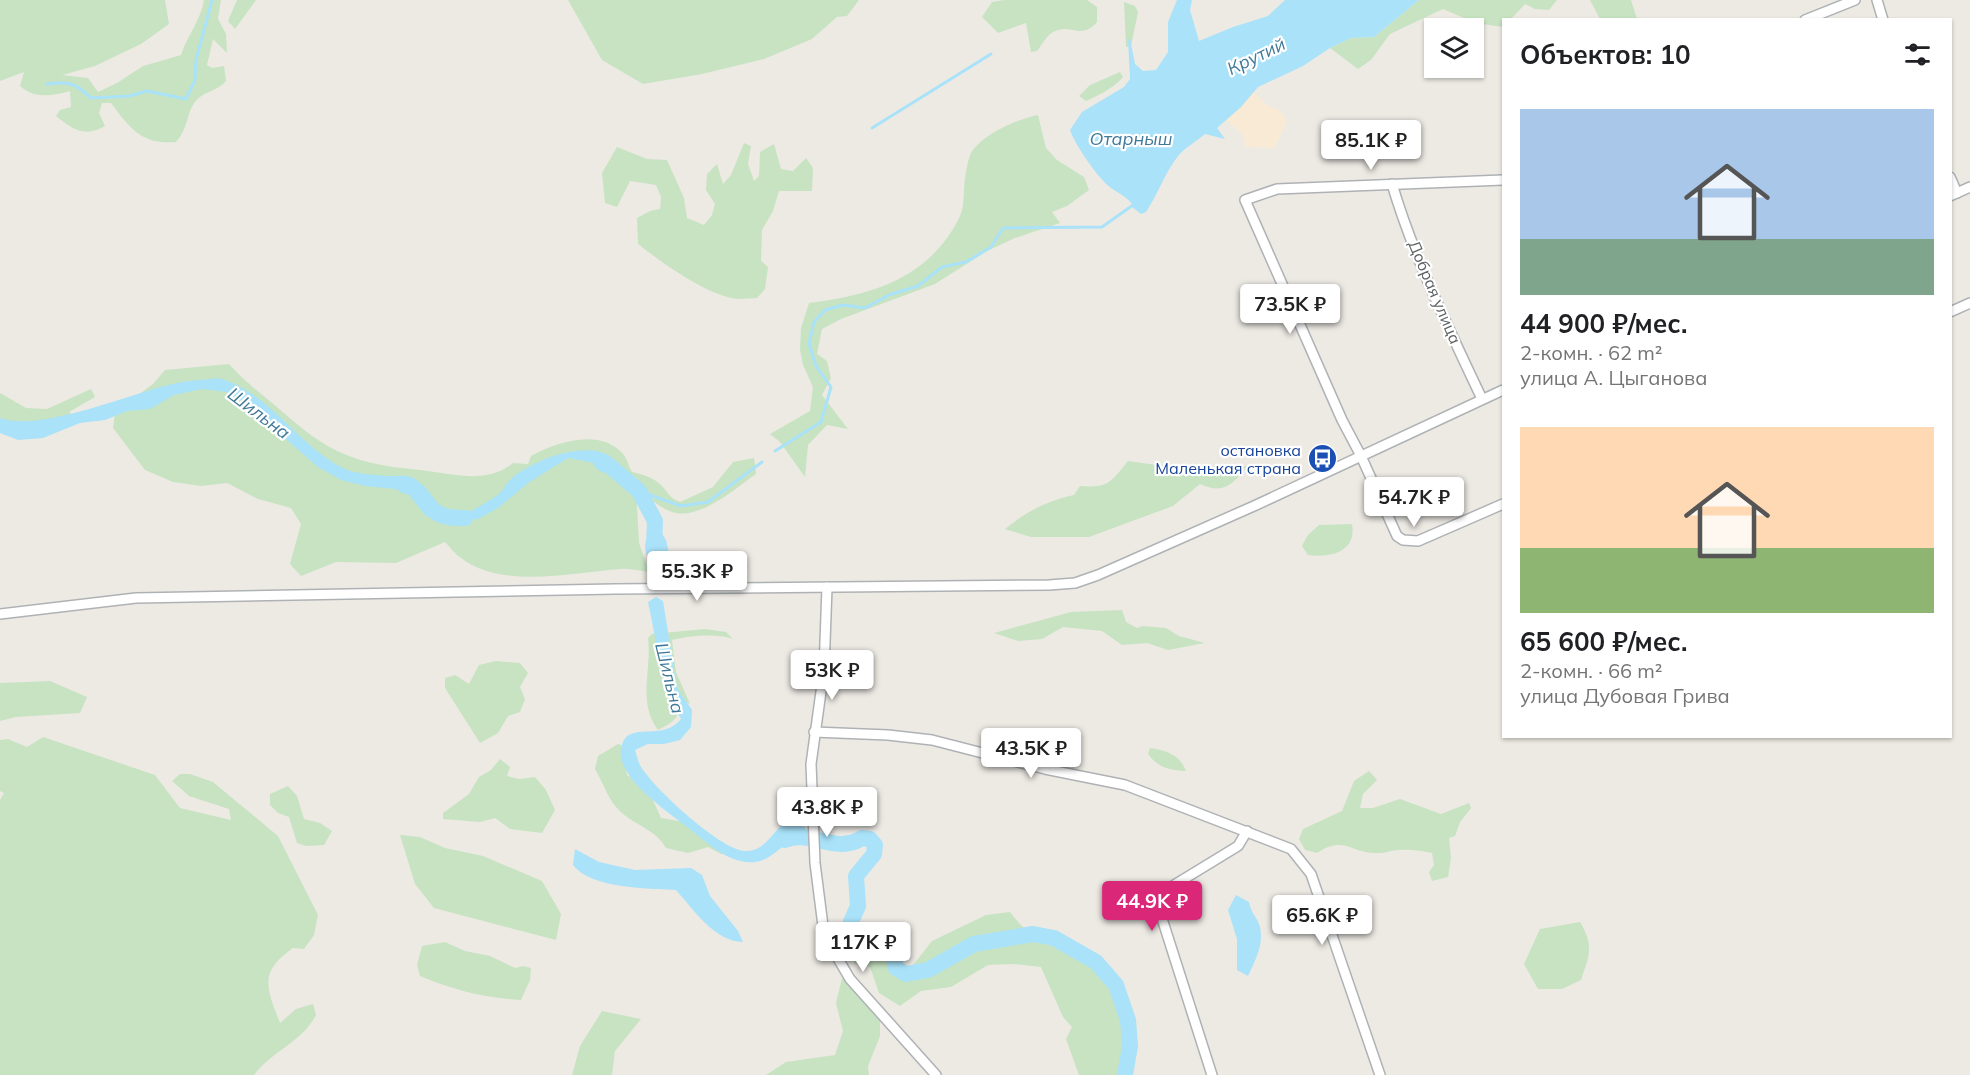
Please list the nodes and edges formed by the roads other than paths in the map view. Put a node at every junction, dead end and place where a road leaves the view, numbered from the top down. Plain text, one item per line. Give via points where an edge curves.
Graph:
1 (1855, 0) edge
2 (1877, 0) edge
3 (1810, 18) edge
4 (1882, 18) edge
5 (1502, 180) edge
6 (1392, 184) junction
7 (1970, 187) edge
8 (1953, 194) edge
9 (1970, 303) edge
10 (1952, 311) edge
11 (1502, 390) edge
12 (1482, 399) junction
13 (1361, 456) junction
14 (1502, 504) edge
15 (826, 587) junction
16 (0, 614) edge
17 (814, 732) junction
18 (1247, 831) junction
19 (935, 1073) edge
20 (1212, 1075) edge
21 (1380, 1075) edge

1 - 3 street
2 - 4 street
5 - 6 street
6 - 12 street, Добрая улица via 1424,270
6 - 13 street via 1276,189 1245,200
7 - 8 street
9 - 10 street
11 - 12 street
12 - 13 street
13 - 14 street via 1397,536 1403,540 1418,541
13 - 15 street via 1075,583
15 - 16 street via 136,598
15 - 17 street via 824,670
17 - 18 street via 932,740 1125,785
17 - 19 street via 812,815 823,926 850,979
18 - 20 street via 1238,846 1161,893 1158,899
18 - 21 street via 1291,849 1311,874

